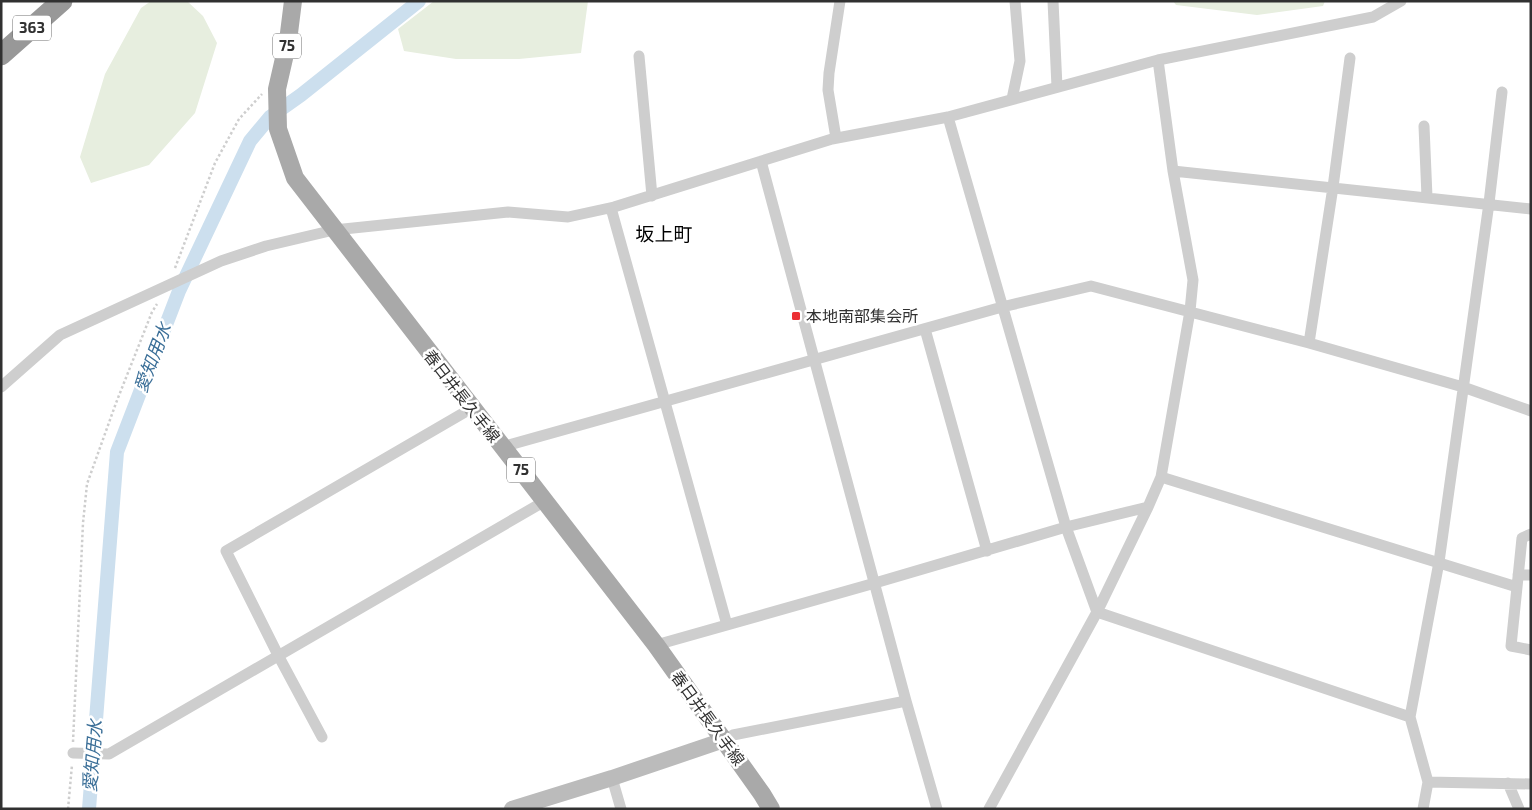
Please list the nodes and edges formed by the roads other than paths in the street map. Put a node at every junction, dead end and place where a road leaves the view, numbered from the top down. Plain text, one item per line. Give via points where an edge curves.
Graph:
1 (62, 1) edge
2 (293, 1) edge
3 (840, 1) edge
4 (1015, 1) edge
5 (1053, 1) edge
6 (1402, 1) edge
7 (1, 55) edge
8 (640, 56) dead end
9 (1350, 58) dead end
10 (1158, 60) junction
11 (1057, 87) junction
12 (1502, 92) dead end
13 (1012, 100) junction
14 (948, 117) junction
15 (1424, 126) dead end
16 (836, 138) junction
17 (762, 161) junction
18 (1173, 171) junction
19 (1333, 187) junction
20 (652, 196) junction
21 (1427, 197) junction
22 (1489, 203) junction
23 (611, 208) junction
24 (1531, 209) edge
25 (334, 230) junction
26 (1002, 307) junction
27 (1190, 310) junction
28 (925, 329) junction
29 (1309, 343) junction
30 (814, 361) junction
31 (1, 387) edge
32 (1463, 387) junction
33 (664, 402) junction
34 (472, 408) junction
35 (1531, 411) edge
36 (502, 447) junction
37 (1161, 477) junction
38 (545, 501) junction
39 (1148, 507) junction
40 (1066, 527) junction
41 (1531, 534) edge
42 (987, 551) junction
43 (1439, 562) junction
44 (1531, 575) edge
45 (1517, 581) junction
46 (875, 583) junction
47 (1097, 612) junction
48 (727, 625) junction
49 (656, 645) junction
50 (1531, 650) edge
51 (278, 655) junction
52 (906, 701) junction
53 (1410, 717) junction
54 (322, 737) dead end
55 (724, 740) junction
56 (73, 753) road end
57 (612, 778) junction
58 (1428, 782) junction
59 (1508, 783) junction
60 (1531, 784) edge
61 (512, 809) edge
62 (621, 809) edge
63 (771, 809) edge
64 (937, 809) edge
65 (989, 809) edge
66 (1423, 809) edge
67 (1519, 809) edge

1 - 7 highway, 363
2 - 25 main road, 春日井長久手線 / 75 via 279,82 278,130 295,178
3 - 16 street via 828,90
4 - 13 street via 1020,61
5 - 11 street
6 - 10 street via 1373,17
8 - 20 street
9 - 19 street
10 - 11 street
10 - 18 street
11 - 13 street
12 - 22 street
13 - 14 street
14 - 16 street
14 - 26 street
15 - 21 street
16 - 17 street
17 - 20 street
17 - 30 street
18 - 19 street
18 - 27 street via 1193,280
19 - 21 street
19 - 29 street
20 - 23 street
21 - 22 street
22 - 24 street
22 - 32 street
23 - 25 street via 568,217 508,212
23 - 33 street
25 - 31 street via 266,246 221,261 60,335
25 - 34 main road, 春日井長久手線 / 75
26 - 27 street via 1091,286
26 - 28 street
26 - 40 street
27 - 29 street
27 - 37 street
28 - 30 street
28 - 42 street
29 - 32 street
30 - 33 street
30 - 46 street
32 - 35 street
32 - 43 street
33 - 36 street
33 - 48 street
34 - 36 main road, 春日井長久手線 / 75
34 - 51 street via 226,552
36 - 38 main road, 春日井長久手線 / 75
37 - 39 street
37 - 43 street
38 - 49 main road, 春日井長久手線 / 75
38 - 51 street
39 - 40 street
39 - 47 street
40 - 42 street
40 - 47 street
41 - 45 street via 1522,538
42 - 46 street
43 - 45 street
43 - 53 street
44 - 45 street
45 - 50 street via 1511,646
46 - 48 street
46 - 52 street
47 - 53 street
47 - 65 street
48 - 49 street
49 - 55 main road, 春日井長久手線 / 75
51 - 54 street
51 - 56 street via 109,754
52 - 55 street via 733,735
52 - 64 street
53 - 58 street
55 - 57 street
55 - 63 main road, 春日井長久手線 / 75
57 - 61 street
57 - 62 street
58 - 59 street
58 - 66 street
59 - 60 street
59 - 67 street

